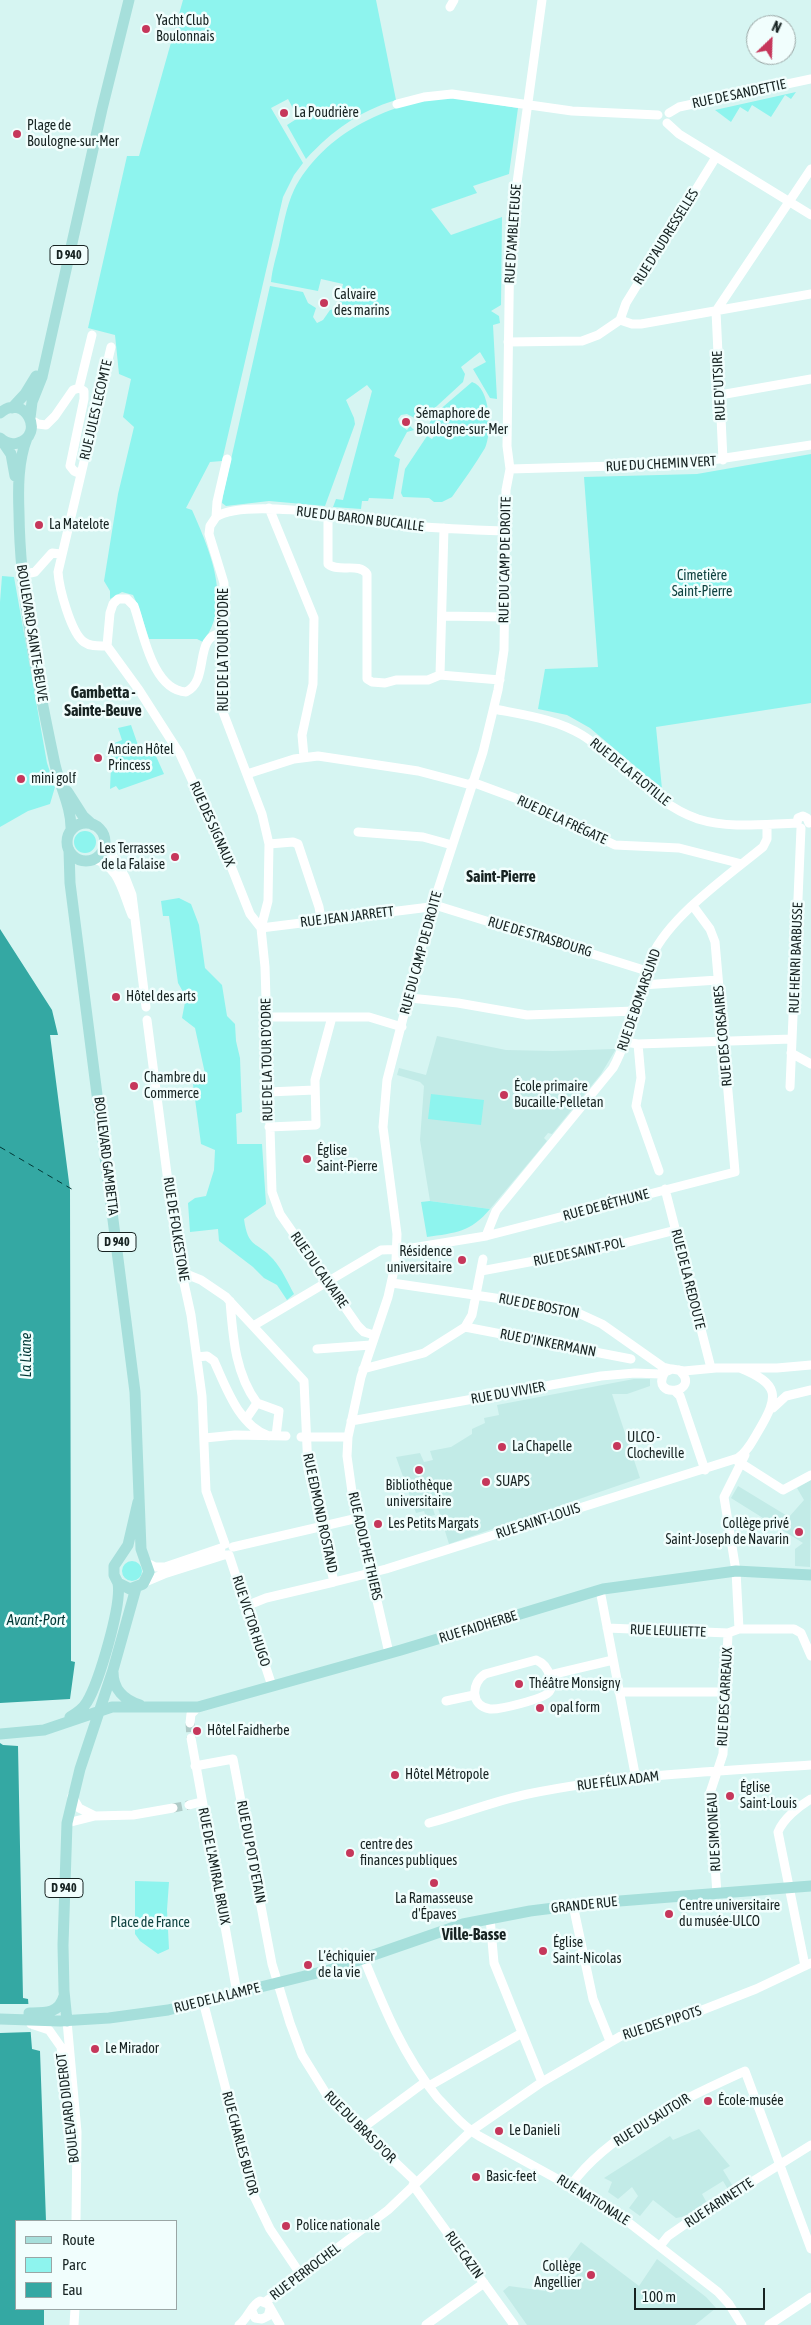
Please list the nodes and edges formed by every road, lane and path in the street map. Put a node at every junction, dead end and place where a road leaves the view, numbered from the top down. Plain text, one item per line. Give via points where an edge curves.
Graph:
1 (130, 0) edge
2 (137, 0) edge
3 (542, 0) edge
4 (811, 79) edge
5 (397, 104) dead end
6 (527, 104) junction
7 (669, 113) junction
8 (658, 115) junction
9 (667, 123) junction
10 (92, 157) junction
11 (716, 157) junction
12 (811, 169) edge
13 (789, 202) junction
14 (811, 215) edge
15 (811, 294) edge
16 (716, 311) junction
17 (620, 320) junction
18 (92, 335) dead end
19 (508, 342) junction
20 (111, 347) dead end
21 (45, 354) junction
22 (811, 379) edge
23 (79, 388) junction
24 (720, 395) junction
25 (12, 408) junction
26 (0, 413) edge
27 (30, 419) junction
28 (27, 438) junction
29 (1, 439) edge
30 (811, 445) edge
31 (227, 459) dead end
32 (723, 460) junction
33 (510, 469) junction
34 (81, 474) junction
35 (18, 494) junction
36 (269, 508) junction
37 (328, 514) junction
38 (216, 517) junction
39 (444, 528) junction
40 (506, 531) junction
41 (61, 554) junction
42 (21, 575) junction
43 (442, 616) junction
44 (505, 617) junction
45 (223, 633) junction
46 (108, 646) junction
47 (440, 675) junction
48 (500, 680) junction
49 (494, 709) junction
50 (304, 757) junction
51 (56, 772) junction
52 (247, 774) junction
53 (472, 784) junction
54 (809, 818) edge
55 (93, 825) junction
56 (767, 825) junction
57 (799, 826) junction
58 (71, 830) junction
59 (358, 832) dead end
60 (104, 840) junction
61 (269, 844) junction
62 (452, 845) junction
63 (69, 850) junction
64 (91, 860) junction
65 (742, 864) junction
66 (73, 900) junction
67 (433, 906) junction
68 (693, 906) junction
69 (320, 919) junction
70 (136, 924) junction
71 (261, 928) junction
72 (647, 971) junction
73 (718, 980) junction
74 (642, 985) junction
75 (410, 998) junction
76 (146, 1006) dead end
77 (635, 1011) junction
78 (266, 1017) junction
79 (332, 1017) junction
80 (147, 1020) dead end
81 (402, 1027) junction
82 (792, 1039) junction
83 (625, 1042) junction
84 (723, 1042) junction
85 (638, 1044) junction
86 (791, 1053) junction
87 (811, 1064) edge
88 (790, 1087) dead end
89 (315, 1090) junction
90 (268, 1092) junction
91 (269, 1127) junction
92 (659, 1171) dead end
93 (735, 1172) joint
94 (665, 1189) junction
95 (272, 1196) joint
96 (676, 1230) junction
97 (486, 1236) junction
98 (397, 1250) junction
99 (483, 1259) dead end
100 (481, 1271) junction
101 (181, 1272) junction
102 (328, 1282) junction
103 (392, 1283) junction
104 (476, 1295) junction
105 (230, 1301) junction
106 (253, 1326) junction
107 (465, 1328) junction
108 (372, 1340) junction
109 (317, 1349) dead end
110 (637, 1349) junction
111 (197, 1357) junction
112 (631, 1359) junction
113 (811, 1365) edge
114 (711, 1368) junction
115 (740, 1368) junction
116 (363, 1369) junction
117 (672, 1370) junction
118 (602, 1376) junction
119 (811, 1390) edge
120 (675, 1391) junction
121 (256, 1403) junction
122 (770, 1412) junction
123 (246, 1419) junction
124 (351, 1421) junction
125 (272, 1436) junction
126 (286, 1436) dead end
127 (303, 1437) junction
128 (348, 1437) junction
129 (205, 1438) junction
130 (738, 1461) junction
131 (705, 1470) junction
132 (811, 1475) edge
133 (138, 1502) junction
134 (358, 1518) junction
135 (322, 1527) junction
136 (227, 1550) junction
137 (124, 1555) junction
138 (145, 1560) junction
139 (736, 1571) junction
140 (371, 1573) junction
141 (811, 1575) edge
142 (334, 1582) junction
143 (118, 1583) junction
144 (141, 1585) junction
145 (600, 1590) junction
146 (246, 1606) junction
147 (607, 1628) junction
148 (739, 1629) junction
149 (728, 1633) junction
150 (389, 1653) junction
151 (811, 1656) edge
152 (613, 1660) junction
153 (113, 1670) junction
154 (550, 1675) junction
155 (272, 1686) junction
156 (620, 1692) junction
157 (726, 1692) junction
158 (474, 1695) junction
159 (446, 1702) dead end
160 (149, 1706) junction
161 (198, 1706) junction
162 (99, 1711) junction
163 (70, 1722) junction
164 (190, 1724) tunnel mouth
165 (44, 1730) junction
166 (0, 1734) edge
167 (191, 1738) tunnel mouth
168 (82, 1764) junction
169 (811, 1765) edge
170 (195, 1766) junction
171 (718, 1771) junction
172 (636, 1779) junction
173 (72, 1796) junction
174 (811, 1799) edge
175 (202, 1802) junction
176 (189, 1805) tunnel mouth
177 (173, 1808) tunnel mouth
178 (95, 1816) junction
179 (67, 1823) junction
180 (429, 1823) dead end
181 (811, 1886) edge
182 (790, 1888) junction
183 (717, 1894) junction
184 (574, 1905) junction
185 (490, 1918) junction
186 (364, 1959) junction
187 (808, 1965) edge
188 (278, 1983) junction
189 (237, 1993) junction
190 (64, 1994) junction
191 (204, 2001) junction
192 (0, 2019) edge
193 (32, 2020) junction
194 (67, 2021) junction
195 (522, 2033) junction
196 (610, 2041) junction
197 (542, 2082) junction
198 (427, 2084) junction
199 (360, 2130) junction
200 (471, 2131) junction
201 (811, 2145) edge
202 (781, 2164) junction
203 (76, 2170) junction
204 (415, 2184) junction
205 (571, 2185) junction
206 (76, 2220) edge
207 (660, 2246) junction
208 (811, 2249) edge
209 (301, 2275) junction
210 (484, 2283) junction
211 (811, 2297) edge
212 (268, 2306) junction
213 (75, 2310) edge
214 (252, 2310) junction
215 (260, 2322) edge
216 (74, 2325) edge
217 (239, 2325) edge
218 (280, 2325) edge
219 (426, 2325) edge
220 (514, 2325) edge
221 (742, 2325) edge
222 (769, 2325) edge

1 - 10 main road, D 940
2 - 10 main road, D 940
3 - 6 street, RUE D'AMBLETEUSE
4 - 7 street, RUE DE SANDETTIE via 679,107
5 - 6 street via 452,94
6 - 8 street via 597,113
6 - 19 street, RUE D'AMBLETEUSE via 509,241
7 - 8 street via 662,111
7 - 9 street
8 - 9 street via 660,122
9 - 11 street
10 - 21 main road, D 940
11 - 13 street
11 - 17 street, RUE D'AUDRESSELLES via 626,303
12 - 13 street
13 - 14 street
13 - 16 street
15 - 16 street
16 - 17 street via 640,324
16 - 24 street, RUE D'UTSIRE
17 - 19 street via 582,341
18 - 23 street, RUE JULES LECOMTE
19 - 33 street, RUE D'AMBLETEUSE via 507,448
20 - 34 street, RUE JULES LECOMTE
21 - 25 main road, D 940 via 28,391
21 - 27 main road, D 940
22 - 24 street
23 - 27 street, RUE JULES LECOMTE via 72,391 48,424 40,425
23 - 34 street, RUE JULES LECOMTE via 85,396 70,466
24 - 32 street, RUE D'UTSIRE
25 - 26 main road
25 - 27 main road via 22,410
27 - 28 main road, BOULEVARD SAINTE-BEUVE via 31,429
28 - 29 main road via 15,444
28 - 35 main road, BOULEVARD SAINTE-BEUVE via 21,456
29 - 35 main road, BOULEVARD SAINTE-BEUVE via 12,458
30 - 32 street, RUE DU CHEMIN VERT
31 - 38 street, RUE DE LA TOUR D'ODRE
32 - 33 street, RUE DU CHEMIN VERT via 661,466
33 - 40 street, RUE DU CAMP DE DROITE via 506,490
34 - 41 street, RUE JULES LECOMTE
35 - 42 main road, BOULEVARD SAINTE-BEUVE
36 - 37 street, RUE DU BARON BUCAILLE
36 - 38 street, RUE DU BARON BUCAILLE via 230,512
36 - 50 street via 314,618 313,688 302,735
37 - 39 street, RUE DU BARON BUCAILLE
37 - 47 street via 328,564 362,569 367,576 367,679 374,683 428,680
38 - 45 street, RUE DE LA TOUR D'ODRE via 210,534 224,578
39 - 40 street, RUE DU BARON BUCAILLE
39 - 43 street
40 - 44 street, RUE DU CAMP DE DROITE
41 - 42 street via 52,553 35,572
41 - 46 street via 60,588 78,635 91,646
42 - 51 main road, BOULEVARD SAINTE-BEUVE
43 - 44 street
43 - 47 street
44 - 48 street, RUE DU CAMP DE DROITE
45 - 46 street via 215,634 208,641 198,682 186,692 168,684 155,669 134,606 127,599 118,599 112,608
45 - 52 street, RUE DE LA TOUR D'ODRE via 223,712
46 - 71 street, RUE DES SIGNAUX via 150,705 182,758 250,914
47 - 48 street
48 - 49 street, RUE DU CAMP DE DROITE
49 - 53 street, RUE DU CAMP DE DROITE
49 - 56 street, RUE DE LA FLOTILLE via 555,722 576,731 662,800 688,815 719,824
50 - 52 street, RUE DE LA FRÉGATE
50 - 53 street, RUE DE LA FRÉGATE via 318,756 418,771
51 - 55 main road, BOULEVARD SAINTE-BEUVE via 81,813
51 - 58 main road, BOULEVARD SAINTE-BEUVE
52 - 61 street, RUE DE LA TOUR D'ODRE via 265,820
53 - 62 street, RUE DU CAMP DE DROITE
53 - 65 street, RUE DE LA FRÉGATE via 515,798 618,846 679,848
54 - 57 street via 798,818
55 - 58 main road via 82,824
55 - 60 main road via 101,831
56 - 57 street, RUE DE LA FLOTILLE
56 - 65 street, RUE DE BOMARSUND via 766,844
57 - 82 street, RUE HENRI BARBUSSE
58 - 63 main road via 67,838
59 - 62 street via 423,837
60 - 64 main road via 102,851
60 - 70 street via 128,884
61 - 69 street via 298,844
61 - 71 street, RUE DE LA TOUR D'ODRE via 268,901
62 - 67 street, RUE DU CAMP DE DROITE
63 - 64 main road via 77,858
63 - 66 main road, BOULEVARD GAMBETTA / D 940
64 - 66 main road, BOULEVARD GAMBETTA / D 940 via 76,877
64 - 70 street via 104,862 114,870
65 - 68 street, RUE DE BOMARSUND
66 - 133 main road, BOULEVARD GAMBETTA / D 940 via 136,1392
67 - 69 street, RUE JEAN JARRETT
67 - 72 street, RUE DE STRASBOURG
67 - 75 street, RUE DU CAMP DE DROITE
68 - 72 street, RUE DE BOMARSUND via 664,936
68 - 73 street, RUE DES CORSAIRES via 713,935
69 - 71 street, RUE JEAN JARRETT
70 - 76 street
71 - 78 street, RUE DE LA TOUR D'ODRE
72 - 74 street, RUE DE BOMARSUND
73 - 74 street
73 - 84 street, RUE DES CORSAIRES
74 - 77 street, RUE DE BOMARSUND
75 - 77 street via 527,1015
75 - 81 street, RUE DU CAMP DE DROITE
77 - 83 street, RUE DE BOMARSUND
78 - 79 street
78 - 90 street, RUE DE LA TOUR D'ODRE
79 - 81 street via 369,1017
79 - 89 street
80 - 101 street, RUE DE FOLKESTONE
81 - 98 street, RUE DU CAMP DE DROITE via 388,1075 383,1109
82 - 84 street
82 - 86 street, RUE HENRI BARBUSSE
83 - 85 street
83 - 97 street, RUE DE BOMARSUND via 607,1077 496,1211
84 - 85 street
84 - 93 street, RUE DES CORSAIRES
85 - 92 street via 641,1078 636,1106
86 - 87 street
86 - 88 street, RUE HENRI BARBUSSE
89 - 90 street
89 - 91 street via 316,1125
90 - 91 street, RUE DE LA TOUR D'ODRE
91 - 95 street, RUE DE LA TOUR D'ODRE
93 - 94 street, RUE DE BÉTHUNE
94 - 96 street, RUE DE LA REDOUTE
94 - 97 street, RUE DE BÉTHUNE
95 - 102 street, RUE DU CALVAIRE via 280,1214
96 - 100 street, RUE DE SAINT-POL via 609,1247
96 - 114 street, RUE DE LA REDOUTE
97 - 98 street, RUE DE BÉTHUNE
98 - 102 street, RUE DE BÉTHUNE via 376,1253
98 - 103 street, RUE DU CAMP DE DROITE
99 - 100 street
100 - 104 street
101 - 105 street, RUE EDMOND ROSTAND via 206,1282
101 - 111 street, RUE DE FOLKESTONE
102 - 106 street, RUE DE BÉTHUNE
102 - 108 street, RUE DU CALVAIRE
103 - 104 street, RUE DE BOSTON
103 - 108 street, RUE DU CAMP DE DROITE
104 - 107 street via 471,1318
104 - 110 street, RUE DE BOSTON via 578,1312 598,1321
105 - 106 street, RUE EDMOND ROSTAND
105 - 121 street via 235,1353
106 - 127 street, RUE EDMOND ROSTAND via 302,1378 306,1388
107 - 112 street, RUE D'INKERMANN
107 - 116 street via 424,1353
108 - 109 street
108 - 116 street, RUE DU CAMP DE DROITE
110 - 112 street
110 - 117 street, RUE DE BOSTON
111 - 123 street via 209,1357 214,1361
111 - 129 street, RUE DE FOLKESTONE
112 - 118 street via 621,1370
113 - 115 street, RUE DU VIVIER
114 - 115 street, RUE DU VIVIER
114 - 117 street, RUE DU VIVIER
115 - 122 street via 772,1389
116 - 124 street, RUE DU CAMP DE DROITE
117 - 118 street, RUE DU VIVIER
117 - 120 street via 684,1375 681,1388
117 - 120 street via 662,1378 667,1389
118 - 124 street, RUE DU VIVIER
119 - 122 street via 786,1396
120 - 131 street via 680,1396
121 - 123 street
121 - 125 street via 279,1411
122 - 130 street
123 - 125 street via 260,1432
124 - 128 street, RUE DU CAMP DE DROITE
125 - 126 street
125 - 129 street
127 - 128 street
127 - 135 street, RUE EDMOND ROSTAND
128 - 134 street, RUE ADOLPHE THIERS via 349,1471
129 - 136 street, RUE VICTOR HUGO via 206,1494
130 - 131 street, RUE SAINT-LOUIS
130 - 132 street via 783,1490
130 - 139 street via 724,1497
131 - 140 street, RUE SAINT-LOUIS
133 - 137 main road, D 940 via 132,1535
133 - 138 main road, D 940
134 - 135 street
134 - 140 street, RUE ADOLPHE THIERS
135 - 136 street
135 - 142 street, RUE EDMOND ROSTAND
136 - 138 street via 165,1567 155,1567
136 - 144 street
136 - 146 street, RUE VICTOR HUGO
137 - 138 main road via 133,1553
137 - 143 main road via 114,1566
138 - 144 main road via 149,1574
139 - 141 main road, RUE FAIDHERBE
139 - 145 main road, RUE FAIDHERBE
139 - 148 street
140 - 142 street, RUE EDMOND ROSTAND
140 - 150 street, RUE ADOLPHE THIERS
142 - 146 street
143 - 144 main road via 127,1588
143 - 165 main road via 115,1616 88,1699 76,1713
144 - 153 main road, D 940
145 - 147 street
145 - 150 main road, RUE FAIDHERBE
146 - 155 street, RUE VICTOR HUGO
147 - 149 street, RUE LEULIETTE
147 - 152 street
148 - 149 street, RUE DES CARREAUX
148 - 151 street via 797,1630
149 - 157 street, RUE DES CARREAUX
150 - 155 main road, RUE FAIDHERBE
152 - 154 street
152 - 156 street
153 - 160 main road, RUE FAIDHERBE via 120,1693 131,1702
153 - 162 main road, D 940
154 - 158 street via 536,1660 504,1667 481,1676
154 - 158 street via 550,1690 540,1698 488,1708
155 - 161 main road, RUE FAIDHERBE
156 - 157 street
156 - 172 street
157 - 171 street, RUE DES CARREAUX via 723,1754
158 - 159 street
160 - 161 main road, RUE FAIDHERBE
160 - 162 main road, RUE FAIDHERBE via 112,1707
161 - 164 street via 191,1714
162 - 163 main road, RUE FAIDHERBE
162 - 168 main road, D 940
163 - 165 main road, RUE FAIDHERBE
163 - 168 main road via 80,1723 84,1730
165 - 166 main road
167 - 170 street, RUE DE L'AMIRAL BRUIX
168 - 173 main road, D 940
169 - 171 street, RUE FÉLIX ADAM
170 - 175 street, RUE DE L'AMIRAL BRUIX
170 - 188 street, RUE DU POT D'ETAIN via 233,1758
171 - 172 street, RUE FÉLIX ADAM
171 - 183 street, RUE SIMONEAU via 710,1793
172 - 180 street, RUE FÉLIX ADAM via 525,1795
173 - 178 street via 79,1808
173 - 179 main road, D 940
174 - 182 street via 799,1807 779,1830
175 - 176 street
175 - 189 street, RUE DE L'AMIRAL BRUIX
177 - 178 street via 133,1815
178 - 179 street
179 - 190 main road, D 940 via 62,1945
181 - 182 main road, GRANDE RUE
182 - 183 main road, GRANDE RUE
182 - 187 street
183 - 184 main road, GRANDE RUE
184 - 185 main road, GRANDE RUE
184 - 196 street via 593,1999
185 - 186 main road, GRANDE RUE via 387,1948
185 - 195 street via 494,1964
186 - 188 main road, RUE DE LA LAMPE
186 - 198 street, RUE NATIONALE via 395,2034
187 - 196 street, RUE DES PIPOTS via 682,2018
188 - 189 main road, RUE DE LA LAMPE
188 - 199 street, RUE DU BRAS D'OR via 307,2064 327,2097
189 - 191 main road, RUE DE LA LAMPE
190 - 193 main road via 56,2010
190 - 194 main road, D 940
191 - 194 main road, RUE DE LA LAMPE via 154,2012
191 - 209 street, RUE CHARLES BUTOR via 253,2194 270,2229
192 - 193 main road
193 - 194 main road, RUE DE LA LAMPE
193 - 203 street, BOULEVARD DIDEROT via 54,2035 63,2053
194 - 203 street, BOULEVARD DIDEROT / D 940 via 76,2112
195 - 197 street
195 - 198 street
196 - 197 street, RUE DES PIPOTS
197 - 200 street, RUE DES PIPOTS
198 - 199 street
198 - 200 street, RUE NATIONALE
199 - 204 street, RUE DU BRAS D'OR
200 - 204 street, RUE PERROCHEL
200 - 205 street, RUE NATIONALE
201 - 202 street, RUE FARINETTE
202 - 205 street, RUE DU SAUTOIR via 744,2071 668,2107 591,2160
202 - 207 street, RUE FARINETTE via 694,2218 668,2236
202 - 208 street
203 - 206 street, BOULEVARD DIDEROT / D 940
204 - 209 street, RUE PERROCHEL via 388,2210
204 - 210 street, RUE CAZIN
205 - 207 street, RUE NATIONALE via 610,2208
207 - 221 street, RUE NATIONALE via 721,2296
209 - 212 street, RUE PERROCHEL
210 - 219 street
210 - 220 street, RUE CAZIN
211 - 222 street
212 - 214 street via 256,2302
212 - 215 street via 268,2316
212 - 218 street
213 - 216 street
214 - 215 street
214 - 217 street

